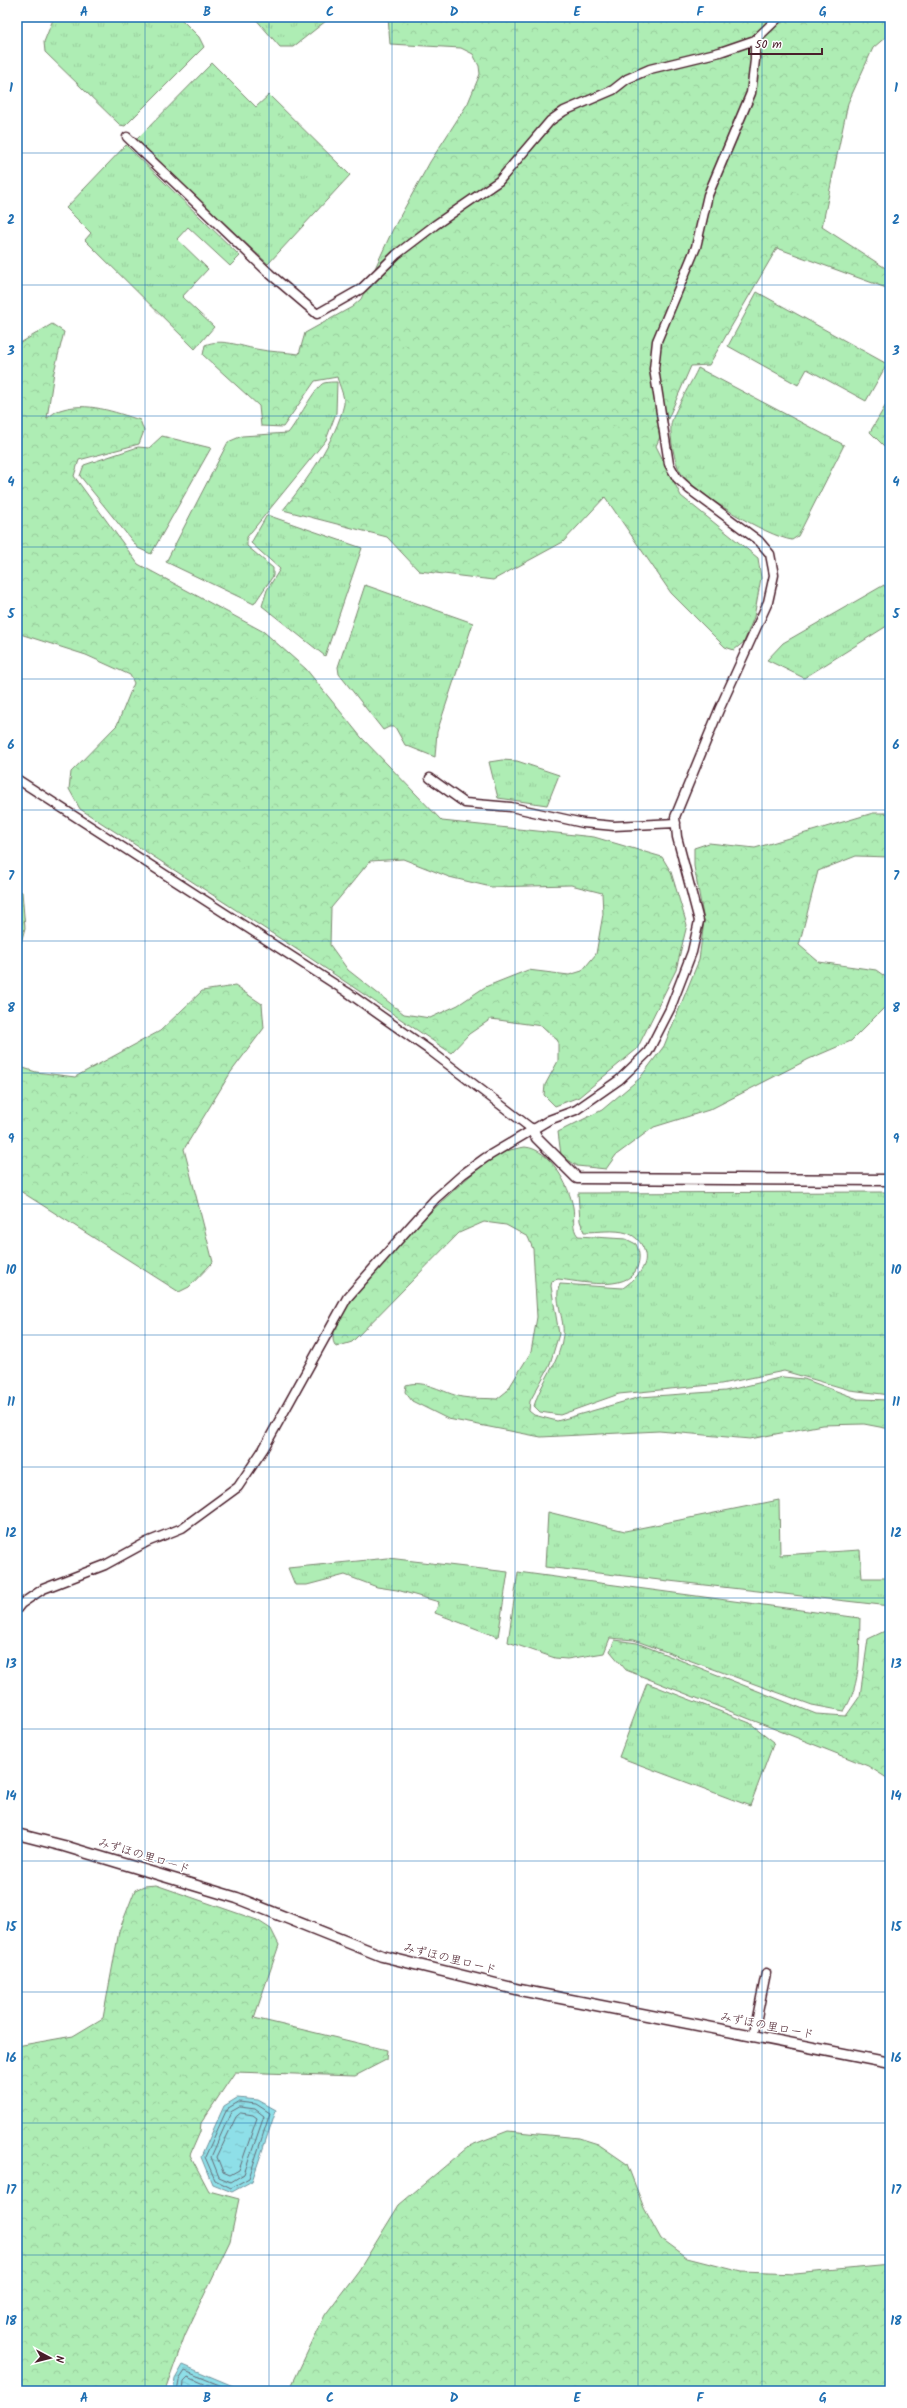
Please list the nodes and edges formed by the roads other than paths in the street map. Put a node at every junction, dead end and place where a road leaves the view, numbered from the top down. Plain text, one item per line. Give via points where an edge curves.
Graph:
1 (779, 17) edge
2 (755, 40) junction
3 (127, 137) dead end
4 (430, 778) dead end
5 (17, 779) edge
6 (676, 823) junction
7 (532, 1129) junction
8 (890, 1180) edge
9 (17, 1609) edge
10 (17, 1834) edge
11 (766, 1973) dead end
12 (752, 2037) junction
13 (890, 2063) edge

1 - 2 street
2 - 3 street via 720,52 650,69 627,79 613,90 564,111 550,121 499,180 404,249 361,289 317,314 270,274
2 - 6 street via 751,93 708,195 696,247 657,341 654,369 669,464 677,478 759,541 770,554 774,575 768,602 719,710 676,817
4 - 6 street via 465,803 511,808 583,823 614,826
5 - 7 street via 347,992 432,1052
6 - 7 street via 677,837 699,921 692,952 670,1009 648,1052 619,1080 576,1110
7 - 8 street via 537,1138 576,1178
7 - 9 street via 463,1174 435,1199 347,1298 264,1448 238,1487 182,1528 147,1542 105,1565 43,1589
10 - 12 street, みずほの里ロード via 237,1898 382,1956 520,1990
11 - 12 street
12 - 13 street, みずほの里ロード

